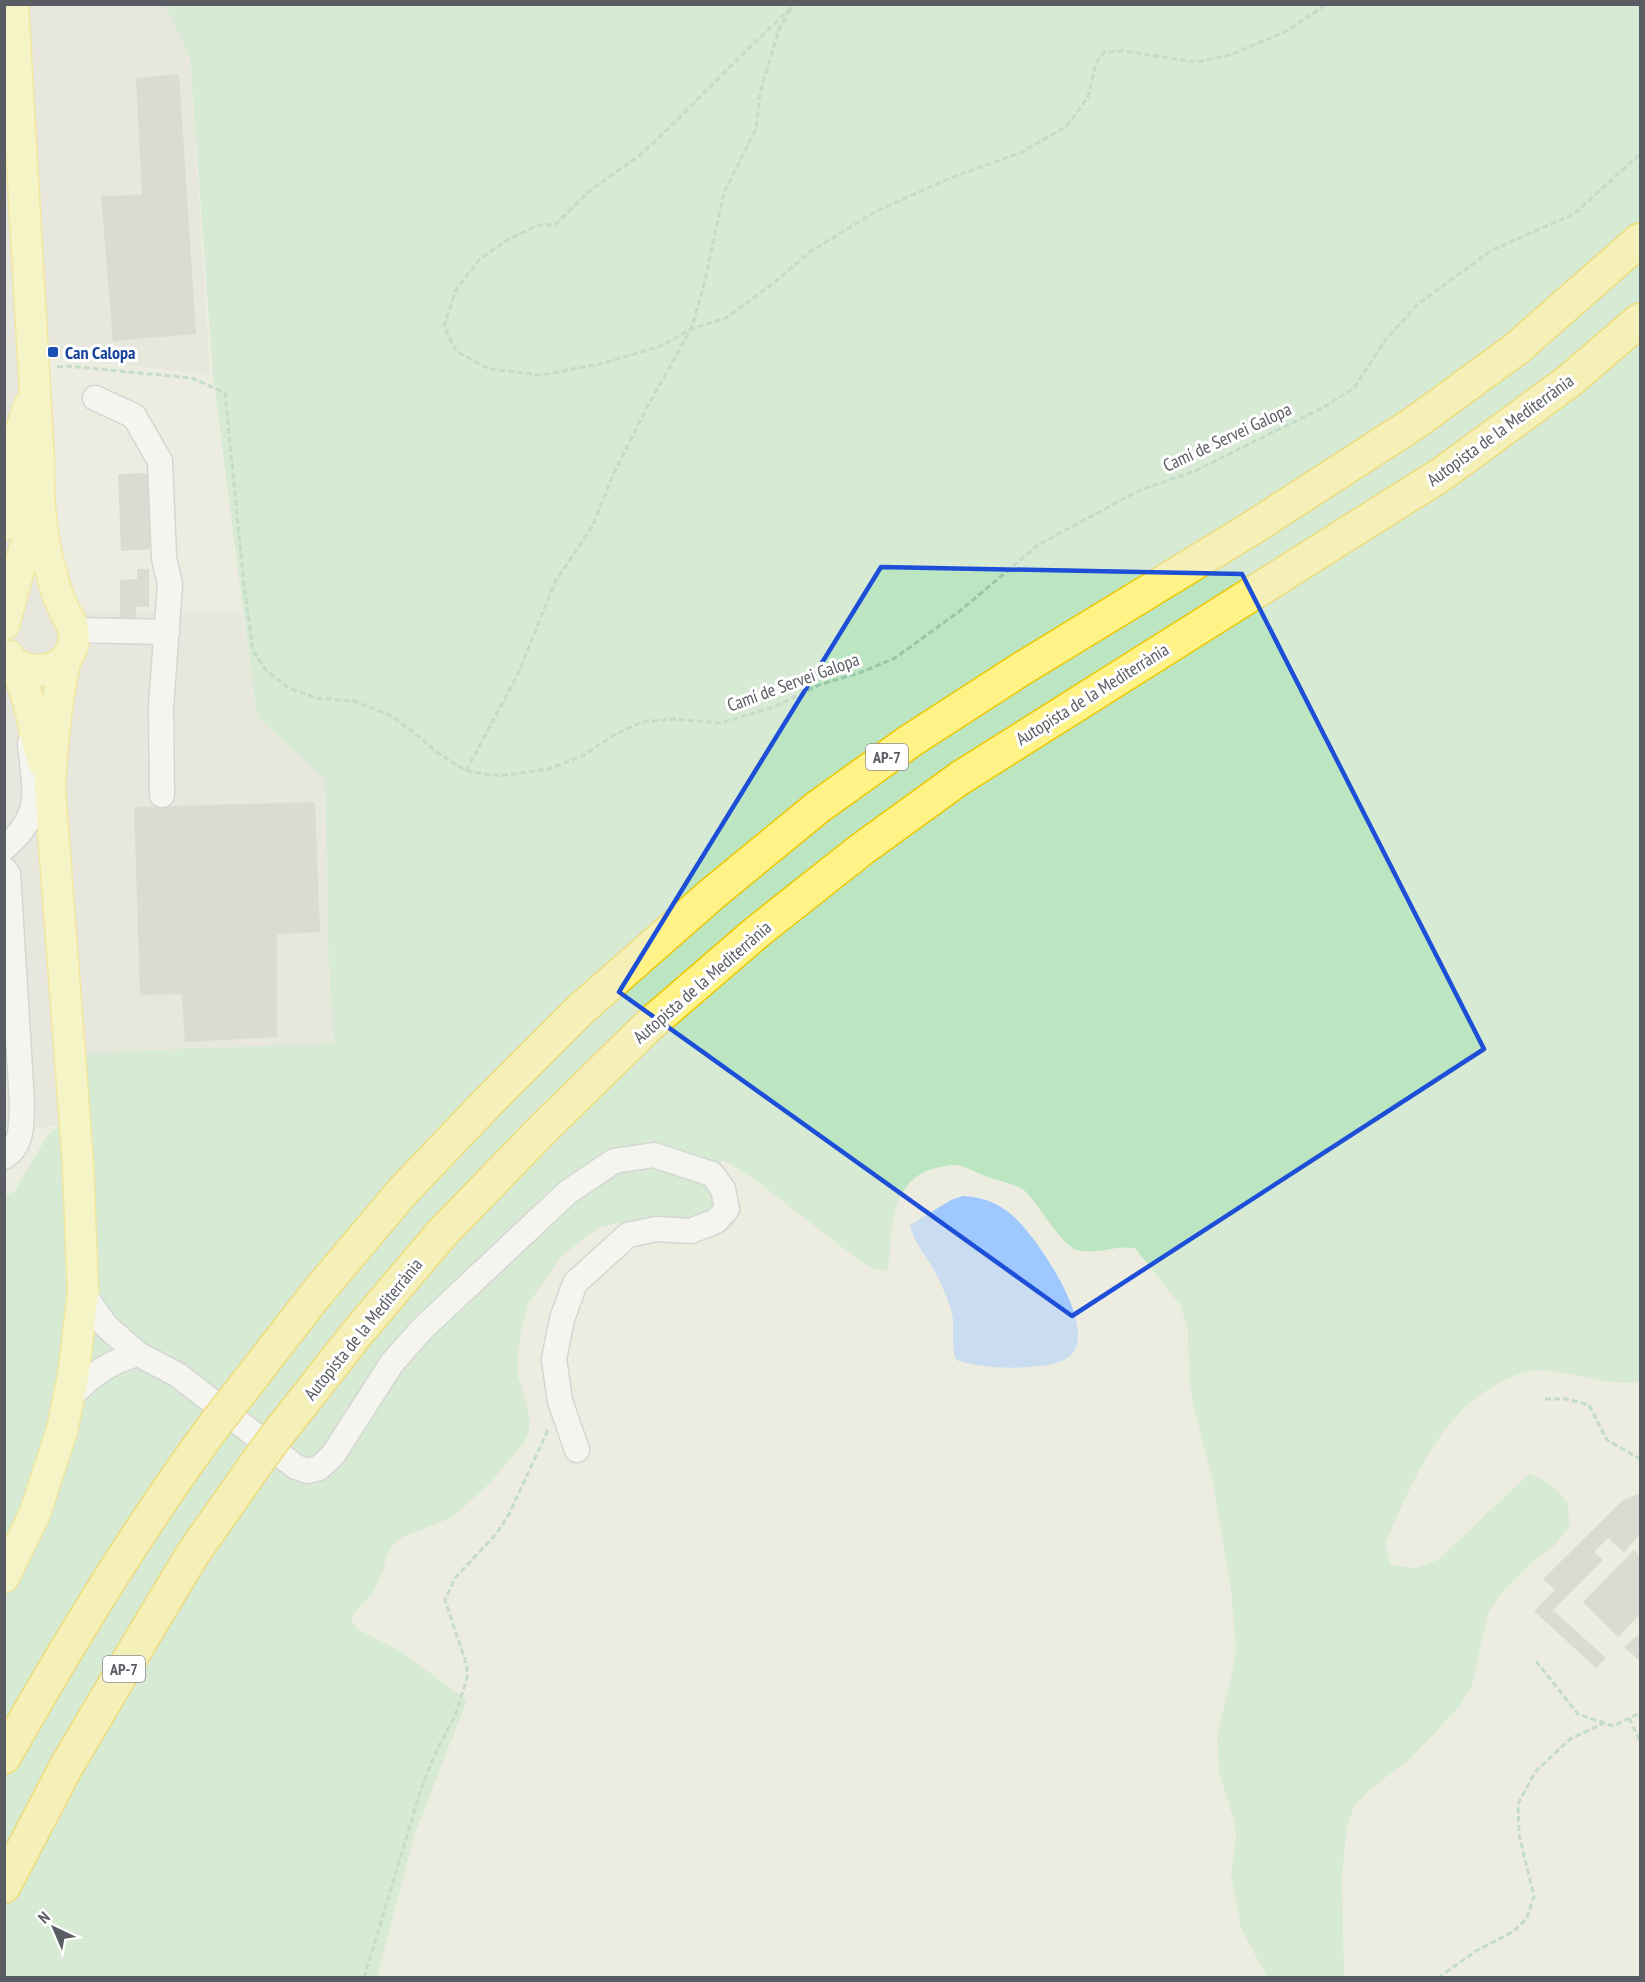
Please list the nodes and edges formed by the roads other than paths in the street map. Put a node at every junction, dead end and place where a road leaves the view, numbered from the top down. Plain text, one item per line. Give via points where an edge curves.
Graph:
1 (13, 4) edge
2 (1641, 240) edge
3 (1641, 320) edge
4 (34, 381) junction
5 (95, 398) dead end
6 (38, 498) junction
7 (4, 526) edge
8 (20, 563) junction
9 (6, 620) edge
10 (167, 632) junction
11 (68, 633) junction
12 (9, 655) edge
13 (30, 708) junction
14 (50, 789) junction
15 (162, 795) dead end
16 (4, 848) edge
17 (4, 868) edge
18 (4, 1157) edge
19 (83, 1293) junction
20 (138, 1354) junction
21 (70, 1397) junction
22 (577, 1450) dead end
23 (4, 1577) edge
24 (4, 1757) edge
25 (4, 1886) edge

1 - 4 main road
2 - 24 highway, AP-7, bridge via 1516,349 1416,422 1018,671 818,807 580,1010 403,1191 216,1423 63,1654
3 - 25 highway, Autopista de la Mediterrània / AP-7, bridge via 1569,381 1442,474 960,778 757,932 648,1026 443,1232 277,1435 192,1555 66,1767
4 - 6 main road
4 - 7 main road via 19,433
5 - 10 street via 134,416 159,461 164,558 170,584
6 - 8 main road
6 - 11 main road
7 - 8 main road
8 - 9 main road
9 - 11 main road via 24,603 53,603
10 - 11 street
10 - 15 street via 160,707
11 - 12 main road via 58,665 41,672 26,669
11 - 14 main road
12 - 13 main road via 24,684
13 - 14 main road
13 - 16 street via 36,798 31,818
14 - 19 main road via 78,1164
17 - 18 street via 8,874 22,1102 21,1134 13,1151
19 - 20 street via 106,1326
19 - 21 main road
20 - 21 street via 110,1364
20 - 22 street via 178,1374 296,1467 308,1471 319,1468 333,1455 392,1363 423,1328 568,1192 614,1161 654,1155 712,1174 723,1189 727,1209 716,1221 691,1231 656,1229 628,1235 575,1283 562,1318 554,1359 560,1401
21 - 23 main road via 35,1513

